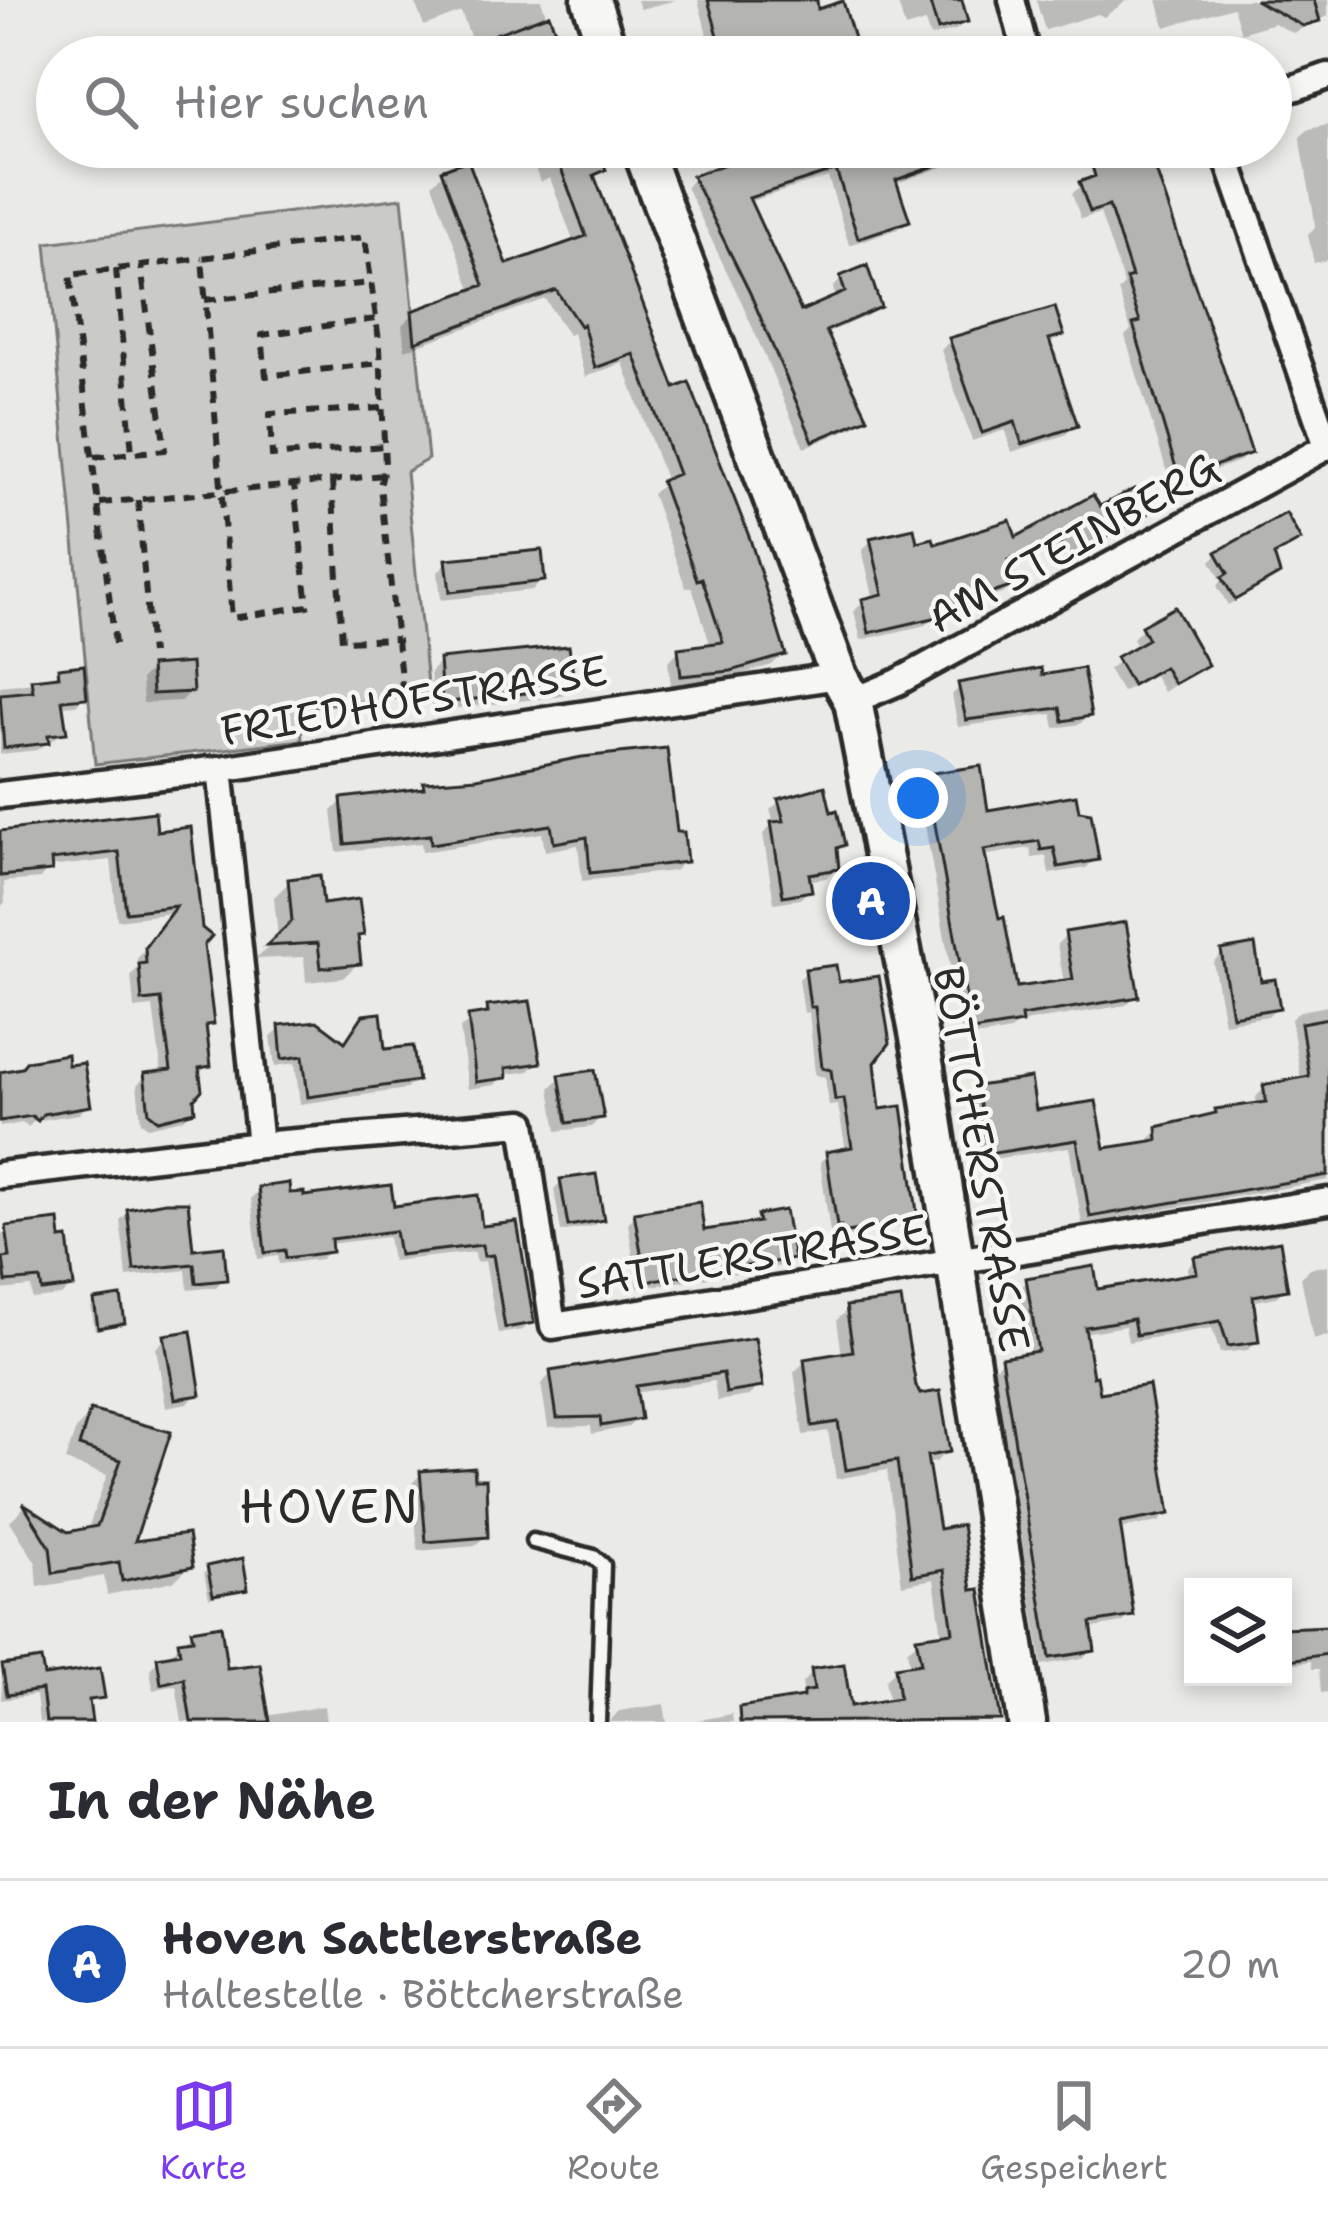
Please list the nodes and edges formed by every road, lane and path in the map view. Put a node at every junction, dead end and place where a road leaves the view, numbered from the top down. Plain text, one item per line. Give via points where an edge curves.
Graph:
1 (591, 0) edge
2 (1012, 0) edge
3 (603, 36) edge
4 (1022, 36) edge
5 (1328, 76) edge
6 (1292, 88) edge
7 (654, 168) edge
8 (1230, 168) edge
9 (202, 258) junction
10 (141, 266) junction
11 (116, 269) junction
12 (371, 283) junction
13 (205, 299) junction
14 (376, 319) junction
15 (380, 363) junction
16 (382, 408) junction
17 (384, 446) junction
18 (1327, 446) edge
19 (131, 453) junction
20 (94, 457) junction
21 (383, 475) junction
22 (332, 481) junction
23 (294, 485) junction
24 (222, 492) junction
25 (138, 500) junction
26 (100, 503) junction
27 (397, 640) junction
28 (115, 644) dead end
29 (151, 654) dead end
30 (846, 688) junction
31 (407, 741) junction
32 (220, 770) junction
33 (0, 795) edge
34 (260, 1145) junction
35 (0, 1175) edge
36 (1328, 1201) edge
37 (957, 1264) junction
38 (533, 1541) dead end
39 (598, 1722) edge
40 (1027, 1722) edge

1 - 3 main road
2 - 4 street
5 - 6 street
7 - 30 main road, BÖTTCHERSTRASSE
8 - 18 street, AM STEINBERG
9 - 10 path
9 - 12 path via 365,237
9 - 13 path
10 - 11 path
10 - 19 path via 166,450
11 - 19 path
11 - 20 path via 70,275
12 - 13 path
12 - 14 path
13 - 24 path
14 - 15 path
14 - 15 path via 262,334 266,376
15 - 16 path
16 - 17 path
16 - 17 path via 270,414 272,456
17 - 21 path
18 - 30 street, AM STEINBERG via 898,682
19 - 20 path
20 - 26 path
21 - 22 path
21 - 27 path
22 - 23 path
22 - 27 path via 342,641
23 - 24 path
23 - 24 path via 308,606 232,618
24 - 25 path
25 - 26 path
25 - 29 path
26 - 28 path
27 - 31 path
30 - 31 street, FRIEDHOFSTRASSE
30 - 37 main road, BÖTTCHERSTRASSE
31 - 32 street, FRIEDHOFSTRASSE
32 - 33 street, FRIEDHOFSTRASSE
32 - 34 street
34 - 35 street, SATTLERSTRASSE
34 - 37 street, SATTLERSTRASSE via 523,1123 553,1325
36 - 37 street, SATTLERSTRASSE
37 - 40 main road, BÖTTCHERSTRASSE
38 - 39 lane via 603,1565

